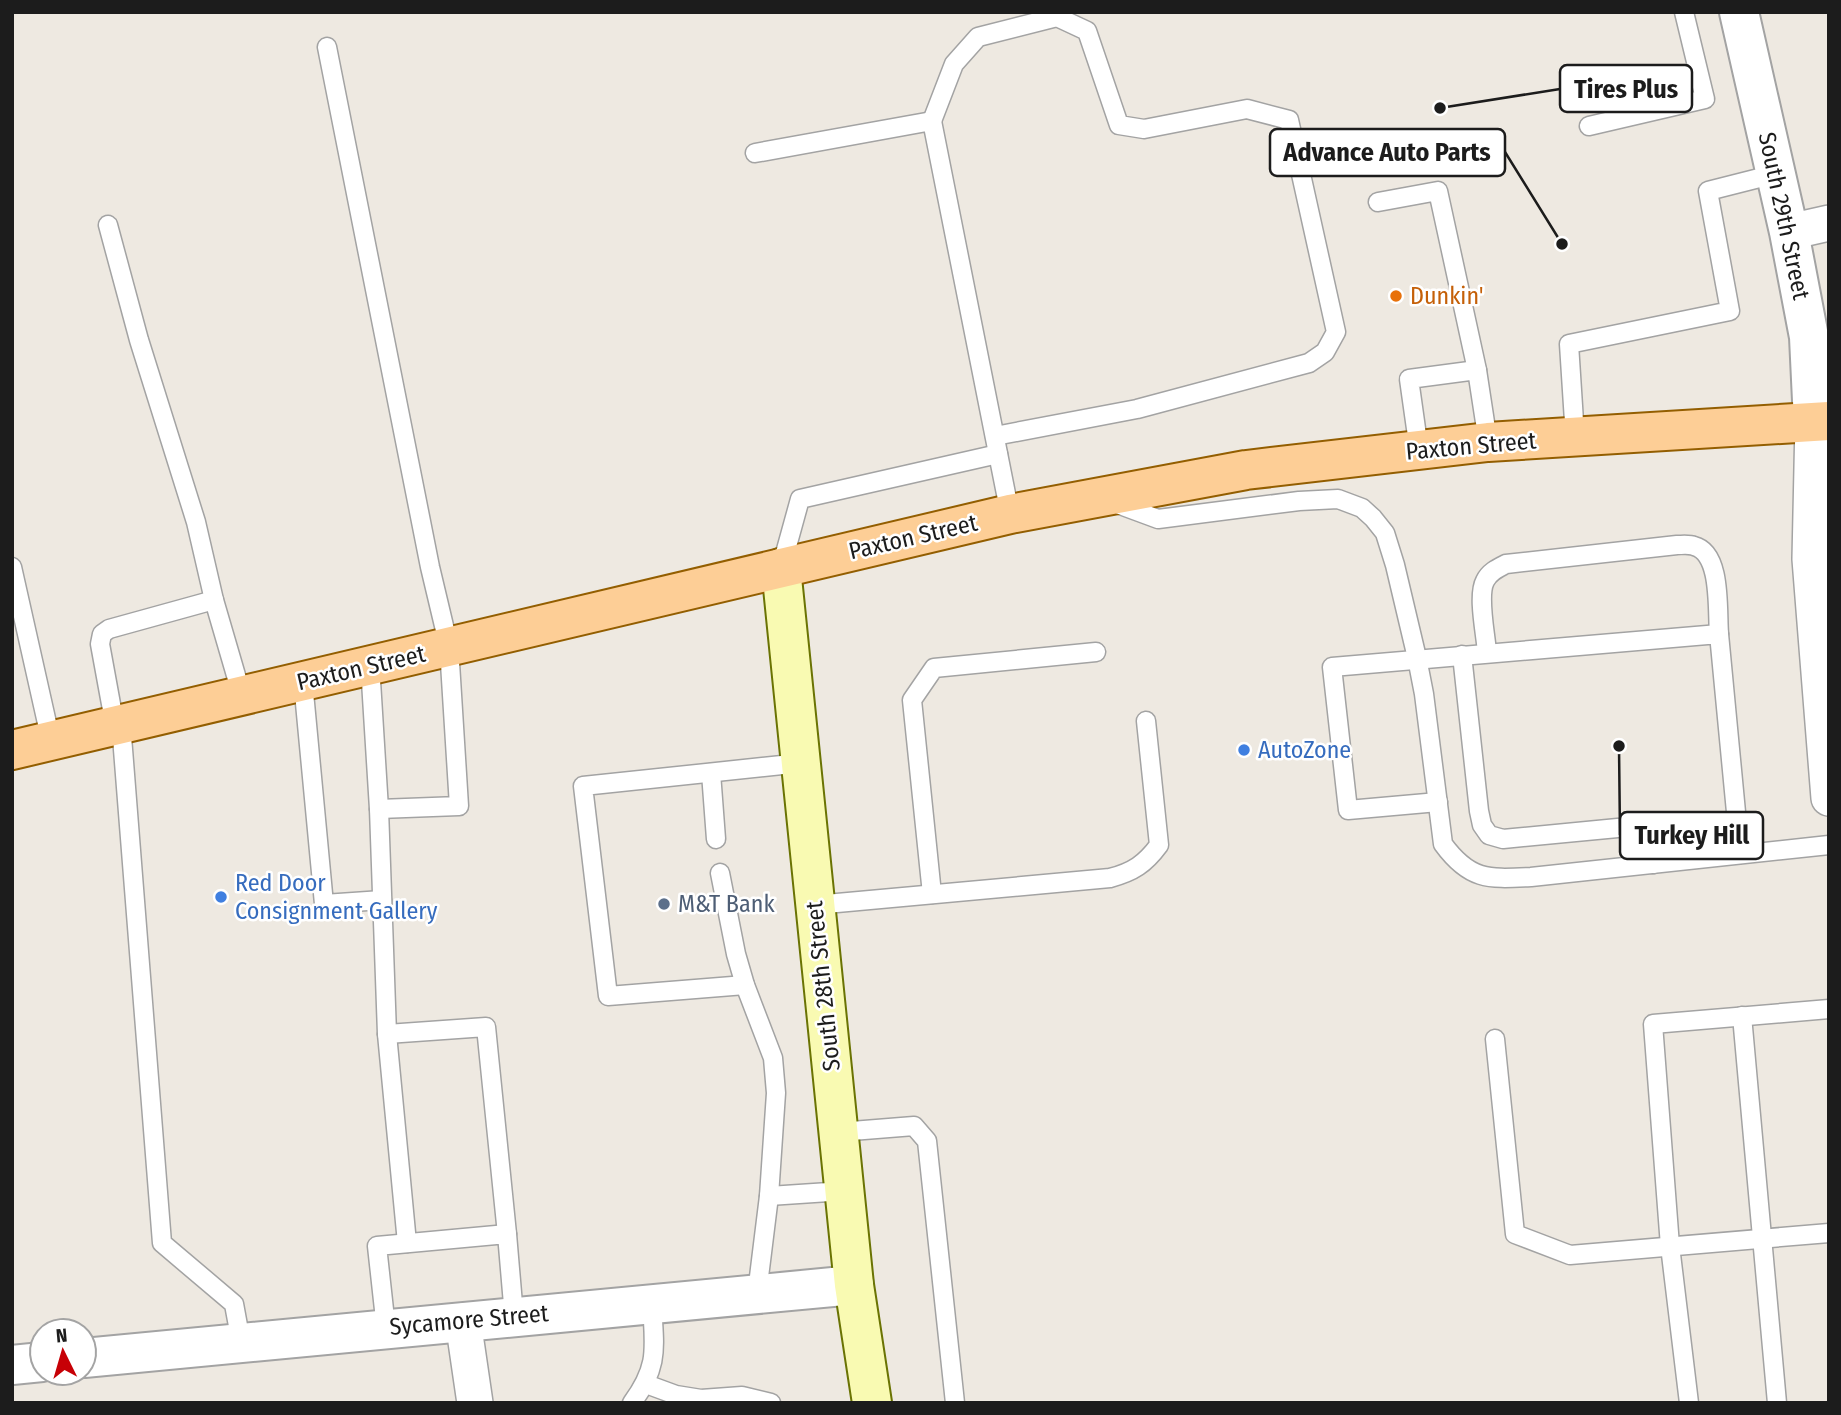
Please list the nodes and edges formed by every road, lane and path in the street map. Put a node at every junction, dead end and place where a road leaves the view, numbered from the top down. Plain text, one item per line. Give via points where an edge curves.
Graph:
1 (1685, 12) edge
2 (1739, 12) edge
3 (327, 47) dead end
4 (932, 121) junction
5 (1589, 125) dead end
6 (755, 153) dead end
7 (1775, 174) junction
8 (1378, 202) dead end
9 (1829, 223) edge
10 (108, 225) dead end
11 (1789, 232) junction
12 (1477, 370) junction
13 (1821, 422) edge
14 (1575, 437) junction
15 (1488, 442) junction
16 (997, 445) junction
17 (1419, 450) junction
18 (1099, 497) junction
19 (1010, 514) junction
20 (12, 567) edge
21 (780, 568) junction
22 (214, 600) junction
23 (19, 626) edge
24 (1719, 634) junction
25 (449, 647) junction
26 (1096, 652) dead end
27 (1487, 653) junction
28 (1462, 655) junction
29 (1417, 658) junction
30 (370, 665) junction
31 (303, 682) junction
32 (242, 696) junction
33 (1825, 703) edge
34 (1146, 722) dead end
35 (118, 725) junction
36 (51, 741) junction
37 (12, 750) edge
38 (800, 763) junction
39 (710, 773) junction
40 (1829, 798) edge
41 (1438, 802) junction
42 (379, 809) junction
43 (716, 839) dead end
44 (1829, 845) edge
45 (1740, 855) junction
46 (1653, 864) junction
47 (720, 873) dead end
48 (932, 894) junction
49 (382, 900) junction
50 (815, 905) junction
51 (745, 985) junction
52 (1829, 1009) edge
53 (1742, 1016) junction
54 (387, 1034) junction
55 (1495, 1039) dead end
56 (839, 1132) junction
57 (844, 1191) junction
58 (769, 1196) junction
59 (1829, 1233) edge
60 (507, 1234) junction
61 (1762, 1238) junction
62 (407, 1243) junction
63 (1670, 1247) junction
64 (854, 1285) junction
65 (757, 1293) junction
66 (652, 1303) junction
67 (514, 1316) junction
68 (463, 1321) junction
69 (386, 1328) junction
70 (241, 1342) junction
71 (98, 1357) edge
72 (646, 1384) junction
73 (475, 1403) edge
74 (632, 1403) edge
75 (771, 1403) edge
76 (872, 1403) edge
77 (954, 1403) edge
78 (1689, 1403) edge
79 (1777, 1403) edge

1 - 5 lane via 1705,99
2 - 7 street, South 29th Street
3 - 25 lane
4 - 6 lane
4 - 16 lane
4 - 16 lane via 954,64 978,37 1057,17 1087,31 1119,125 1144,129 1247,109 1289,120 1336,331 1325,352 1309,363
7 - 11 street, South 29th Street
7 - 14 lane via 1709,191 1730,311 1569,344
8 - 12 lane via 1438,191
9 - 11 street
10 - 22 lane via 196,522
11 - 13 street, South 29th Street
12 - 15 lane
12 - 17 lane via 1409,379
13 - 14 main road, Paxton Street
13 - 33 street via 1810,559
14 - 15 main road, Paxton Street
15 - 17 main road, Paxton Street
16 - 19 lane
16 - 21 lane via 800,499
17 - 18 main road, Paxton Street via 1246,470
18 - 19 main road, Paxton Street
18 - 29 lane via 1158,519 1299,501 1338,499 1362,508 1385,533
19 - 21 main road, Paxton Street
20 - 23 lane
21 - 25 main road, Paxton Street
21 - 38 main road, South 28th Street
22 - 32 lane
22 - 35 lane via 102,634 100,644
23 - 36 lane
24 - 27 lane
24 - 27 lane via 1714,567 1706,552 1693,545 1677,545 1506,564 1493,571 1481,594
24 - 45 lane
25 - 30 main road, Paxton Street
25 - 42 lane via 459,806
26 - 48 lane via 933,668 912,700
27 - 28 lane
28 - 29 lane
28 - 46 lane via 1479,811 1489,835 1503,839 1641,829
29 - 41 lane
29 - 41 lane via 1332,667 1348,810
30 - 31 main road, Paxton Street
30 - 42 lane
31 - 32 main road, Paxton Street
31 - 49 lane via 324,904
32 - 35 main road, Paxton Street
33 - 40 street
34 - 48 lane via 1159,845 1147,861 1130,873 1110,878
35 - 36 main road, Paxton Street
35 - 70 lane via 163,1243 234,1304
36 - 37 main road, Paxton Street
38 - 39 lane
38 - 50 main road, South 28th Street
39 - 43 lane
39 - 51 lane via 583,786 608,996
41 - 46 lane via 1443,844 1456,862 1475,874 1498,879
42 - 49 lane
44 - 45 lane
45 - 46 lane
47 - 51 lane
48 - 50 lane
49 - 54 lane
50 - 56 main road, South 28th Street
51 - 58 lane via 773,1058 776,1093
52 - 53 lane
53 - 61 lane
53 - 63 lane via 1653,1024
54 - 60 lane via 486,1027
54 - 62 lane
55 - 63 lane via 1515,1234 1570,1255
56 - 57 main road, South 28th Street
56 - 77 lane via 914,1126 927,1141
57 - 58 lane
57 - 64 main road, South 28th Street
58 - 65 lane
59 - 61 lane
60 - 62 lane
60 - 67 lane
61 - 63 lane
61 - 79 lane
62 - 69 lane via 377,1246
63 - 78 lane
64 - 65 street, Sycamore Street
64 - 76 main road, South 28th Street
65 - 66 street, Sycamore Street
66 - 67 street, Sycamore Street
66 - 72 lane via 655,1360
67 - 68 street, Sycamore Street
68 - 69 street, Sycamore Street
68 - 73 street
69 - 70 street, Sycamore Street
70 - 71 street, Sycamore Street
72 - 74 lane
72 - 75 lane via 701,1399 742,1396

